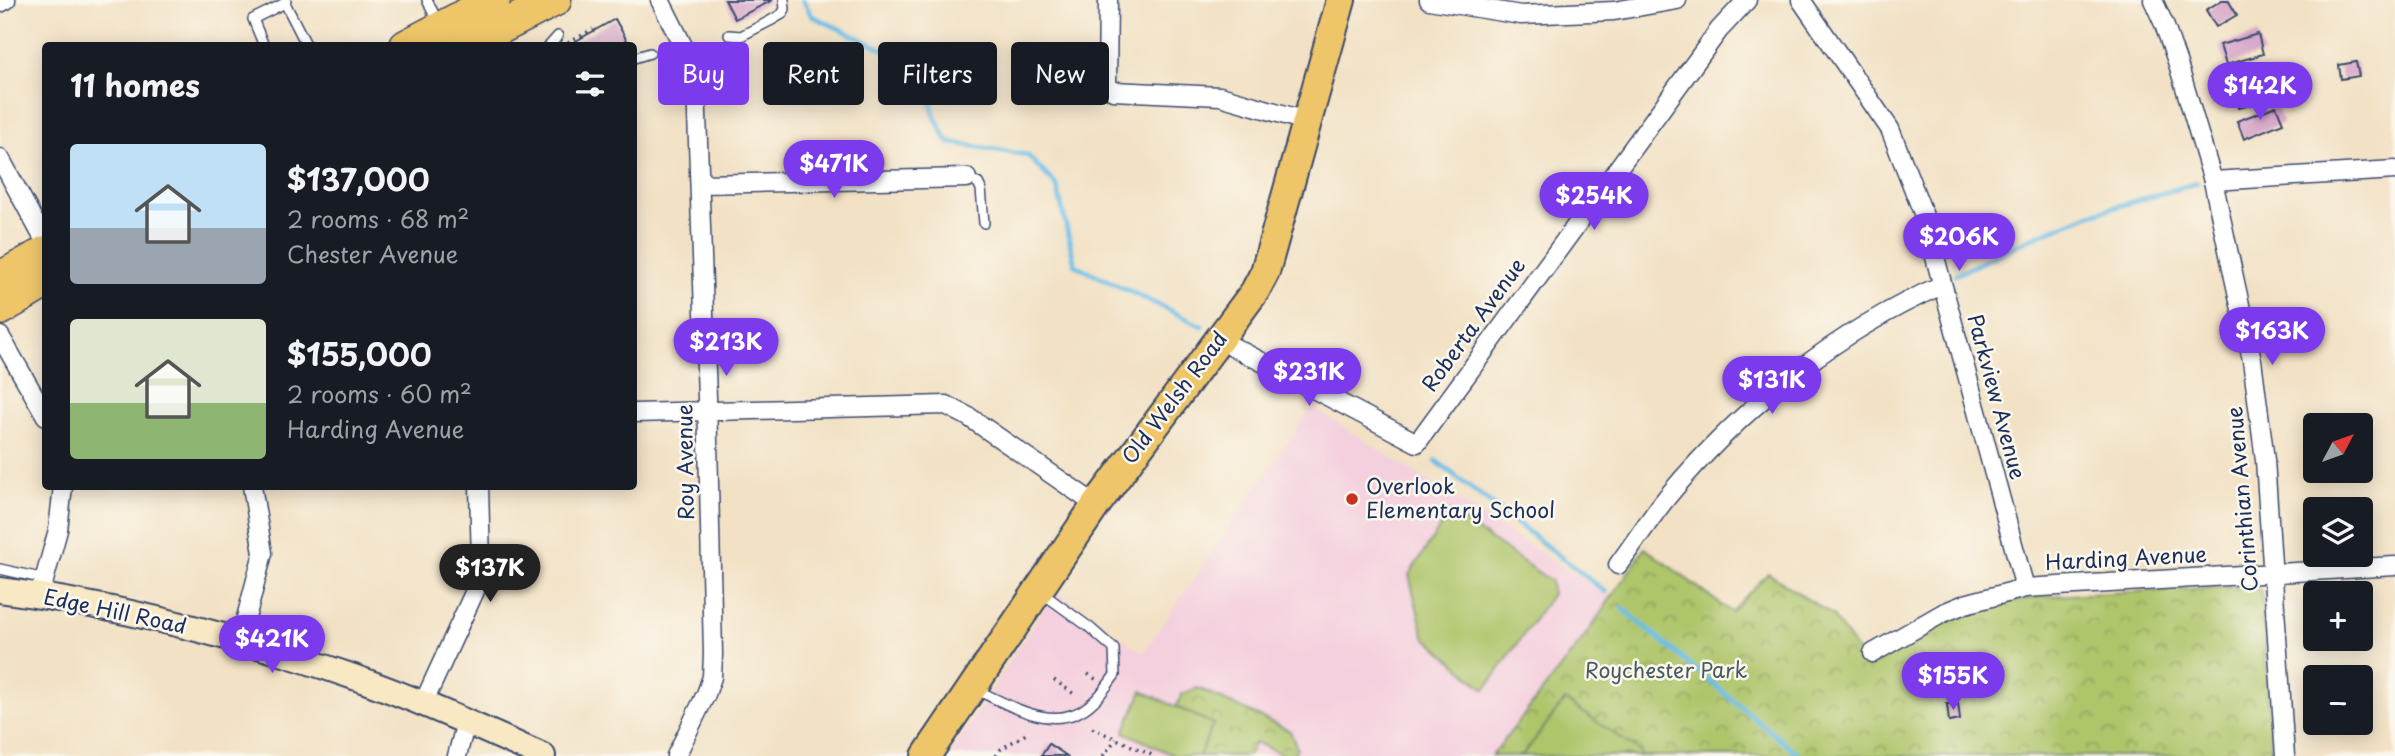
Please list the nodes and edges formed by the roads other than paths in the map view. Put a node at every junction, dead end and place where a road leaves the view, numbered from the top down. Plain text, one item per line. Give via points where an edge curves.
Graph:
1 (6, 0) edge
2 (494, 0) edge
3 (555, 0) edge
4 (660, 0) edge
5 (784, 0) edge
6 (1108, 0) edge
7 (1341, 0) edge
8 (1429, 0) edge
9 (1677, 0) edge
10 (1747, 0) edge
11 (1801, 0) edge
12 (2153, 0) edge
13 (286, 1) edge
14 (0, 3) edge
15 (444, 29) edge
16 (729, 35) dead end
17 (558, 36) dead end
18 (262, 42) edge
19 (305, 42) edge
20 (415, 42) edge
21 (553, 42) edge
22 (650, 53) dead end
23 (637, 57) edge
24 (1306, 121) junction
25 (0, 158) edge
26 (2395, 170) edge
27 (967, 178) joint
28 (2213, 181) junction
29 (700, 184) junction
30 (984, 223) dead end
31 (42, 236) edge
32 (42, 254) edge
33 (0, 278) edge
34 (42, 284) edge
35 (1942, 285) junction
36 (0, 309) edge
37 (0, 336) edge
38 (1218, 339) junction
39 (42, 408) edge
40 (708, 411) junction
41 (637, 413) edge
42 (63, 490) edge
43 (253, 490) edge
44 (479, 490) edge
45 (1096, 505) junction
46 (1618, 565) dead end
47 (2395, 566) edge
48 (0, 569) edge
49 (2274, 573) junction
50 (43, 587) junction
51 (2025, 588) junction
52 (0, 590) edge
53 (1040, 591) junction
54 (240, 641) junction
55 (1873, 653) dead end
56 (972, 687) junction
57 (423, 704) junction
58 (466, 722) junction
59 (457, 756) edge
60 (543, 756) edge
61 (676, 756) edge
62 (926, 756) edge
63 (2285, 756) edge

1 - 14 street
2 - 15 highway
3 - 15 highway
4 - 29 street, Roy Avenue via 693,72
5 - 16 lane via 785,9 770,21 741,36
6 - 24 street via 1107,85 1112,92 1220,96
7 - 24 main road, Old Welsh Road
8 - 9 street via 1521,15 1614,11
10 - 38 street, Roberta Avenue via 1719,30 1417,443
11 - 35 street, Parkview Avenue via 1890,129 1923,213
12 - 28 street, Corinthian Avenue via 2178,64
13 - 18 lane via 253,19
13 - 19 lane
15 - 20 highway
17 - 21 lane
22 - 23 lane
24 - 38 main road, Old Welsh Road via 1265,272
25 - 31 street
26 - 28 street
27 - 29 street
27 - 30 lane via 981,188
28 - 49 street, Corinthian Avenue via 2252,360
29 - 40 street, Roy Avenue
32 - 33 highway
34 - 36 highway
35 - 46 street via 1847,337 1767,394 1667,497
35 - 51 street, Parkview Avenue
37 - 39 street
38 - 45 main road, Old Welsh Road
40 - 41 street
40 - 45 street via 946,405
40 - 61 street, Roy Avenue via 712,677
42 - 50 street
43 - 54 street via 263,553
44 - 57 street via 479,582
45 - 53 main road, Old Welsh Road
47 - 49 street, Harding Avenue
48 - 50 lane
49 - 51 street, Harding Avenue
49 - 63 street, Corinthian Avenue
50 - 52 street, Edge Hill Road
50 - 54 street, Edge Hill Road
51 - 55 street, Harding Avenue via 1943,612
53 - 56 main road, Old Welsh Road
53 - 56 lane via 1114,649 1115,675 1094,702 1070,718 1029,715
54 - 57 street, Edge Hill Road
56 - 62 main road, Old Welsh Road
57 - 58 street, Edge Hill Road
58 - 59 street
58 - 60 street, Edge Hill Road

